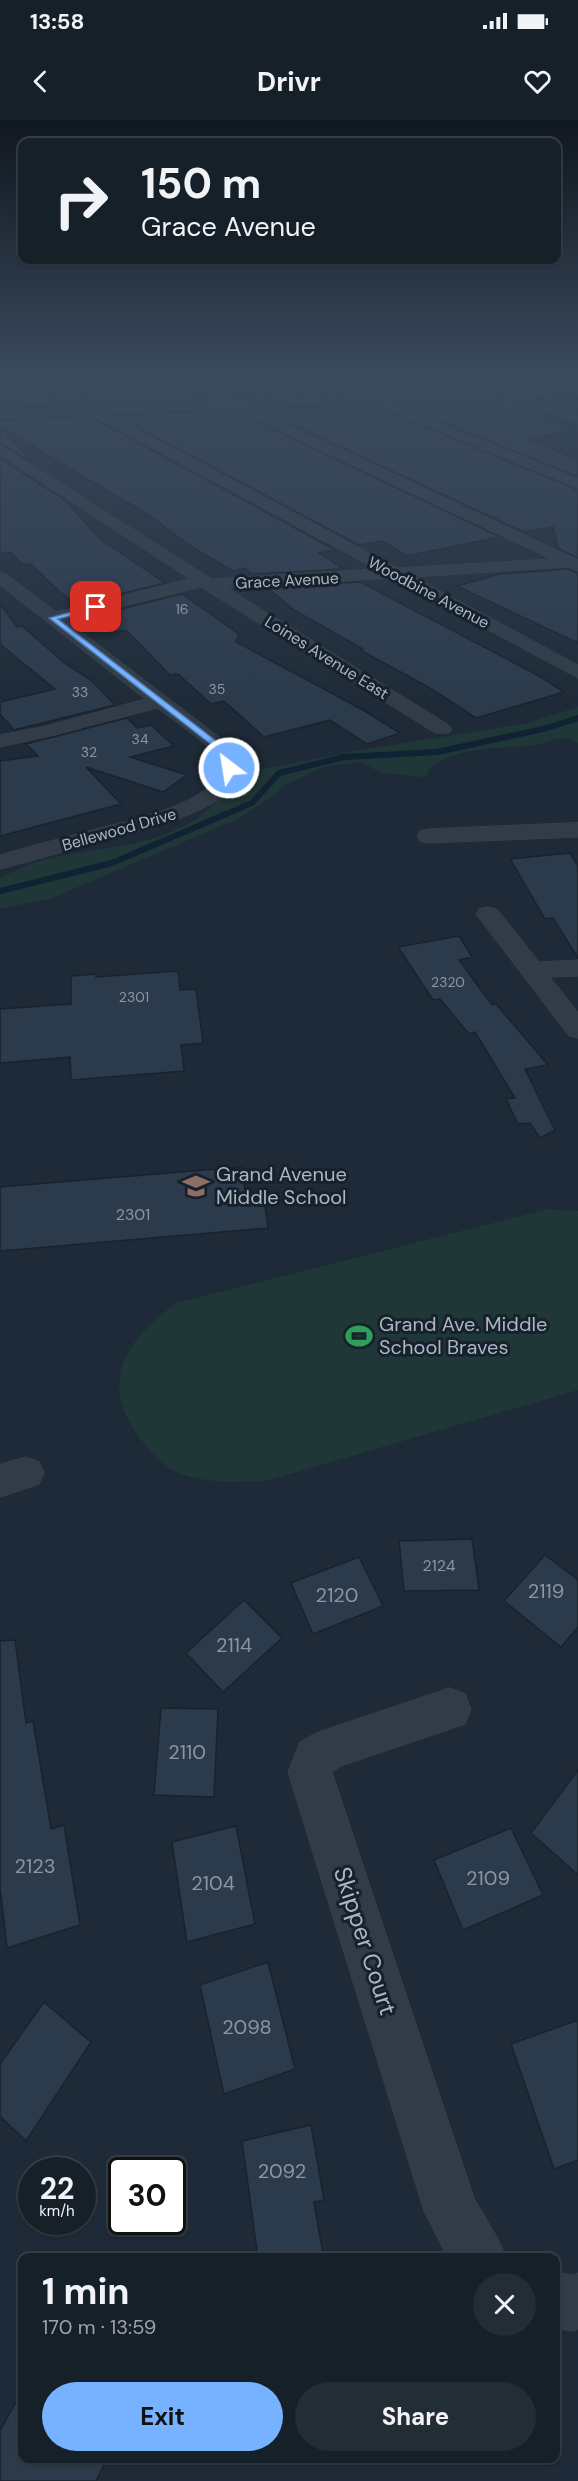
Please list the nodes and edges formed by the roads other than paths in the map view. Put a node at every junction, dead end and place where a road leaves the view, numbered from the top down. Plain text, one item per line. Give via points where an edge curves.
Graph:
1 (56, 485) edge
2 (231, 485) edge
3 (407, 485) edge
4 (576, 564) edge
5 (394, 573) junction
6 (0, 577) edge
7 (208, 583) junction
8 (53, 618) junction
9 (578, 672) edge
10 (159, 700) junction
11 (442, 729) dead end
12 (0, 741) edge
13 (578, 830) edge
14 (428, 836) dead end
15 (0, 862) edge
16 (488, 914) dead end
17 (578, 968) edge
18 (531, 970) junction
19 (578, 1030) edge
20 (450, 1709) dead end
21 (477, 2253) edge
22 (560, 2301) edge
23 (578, 2301) edge

1 - 7 street, Loines Avenue East
2 - 5 street, Woodbine Avenue
3 - 4 street
4 - 5 street, Grace Avenue
5 - 7 street, Grace Avenue
5 - 9 street, Woodbine Avenue
6 - 8 street
7 - 8 street, Grace Avenue
7 - 11 street, Loines Avenue East
8 - 10 street
10 - 12 street
10 - 15 street, Bellewood Drive via 225,755 229,768 221,787 179,813
13 - 14 street
16 - 18 street
17 - 18 street
18 - 19 street
20 - 21 street, Skipper Court via 331,1748 315,1757 310,1772 451,2211
22 - 23 street

